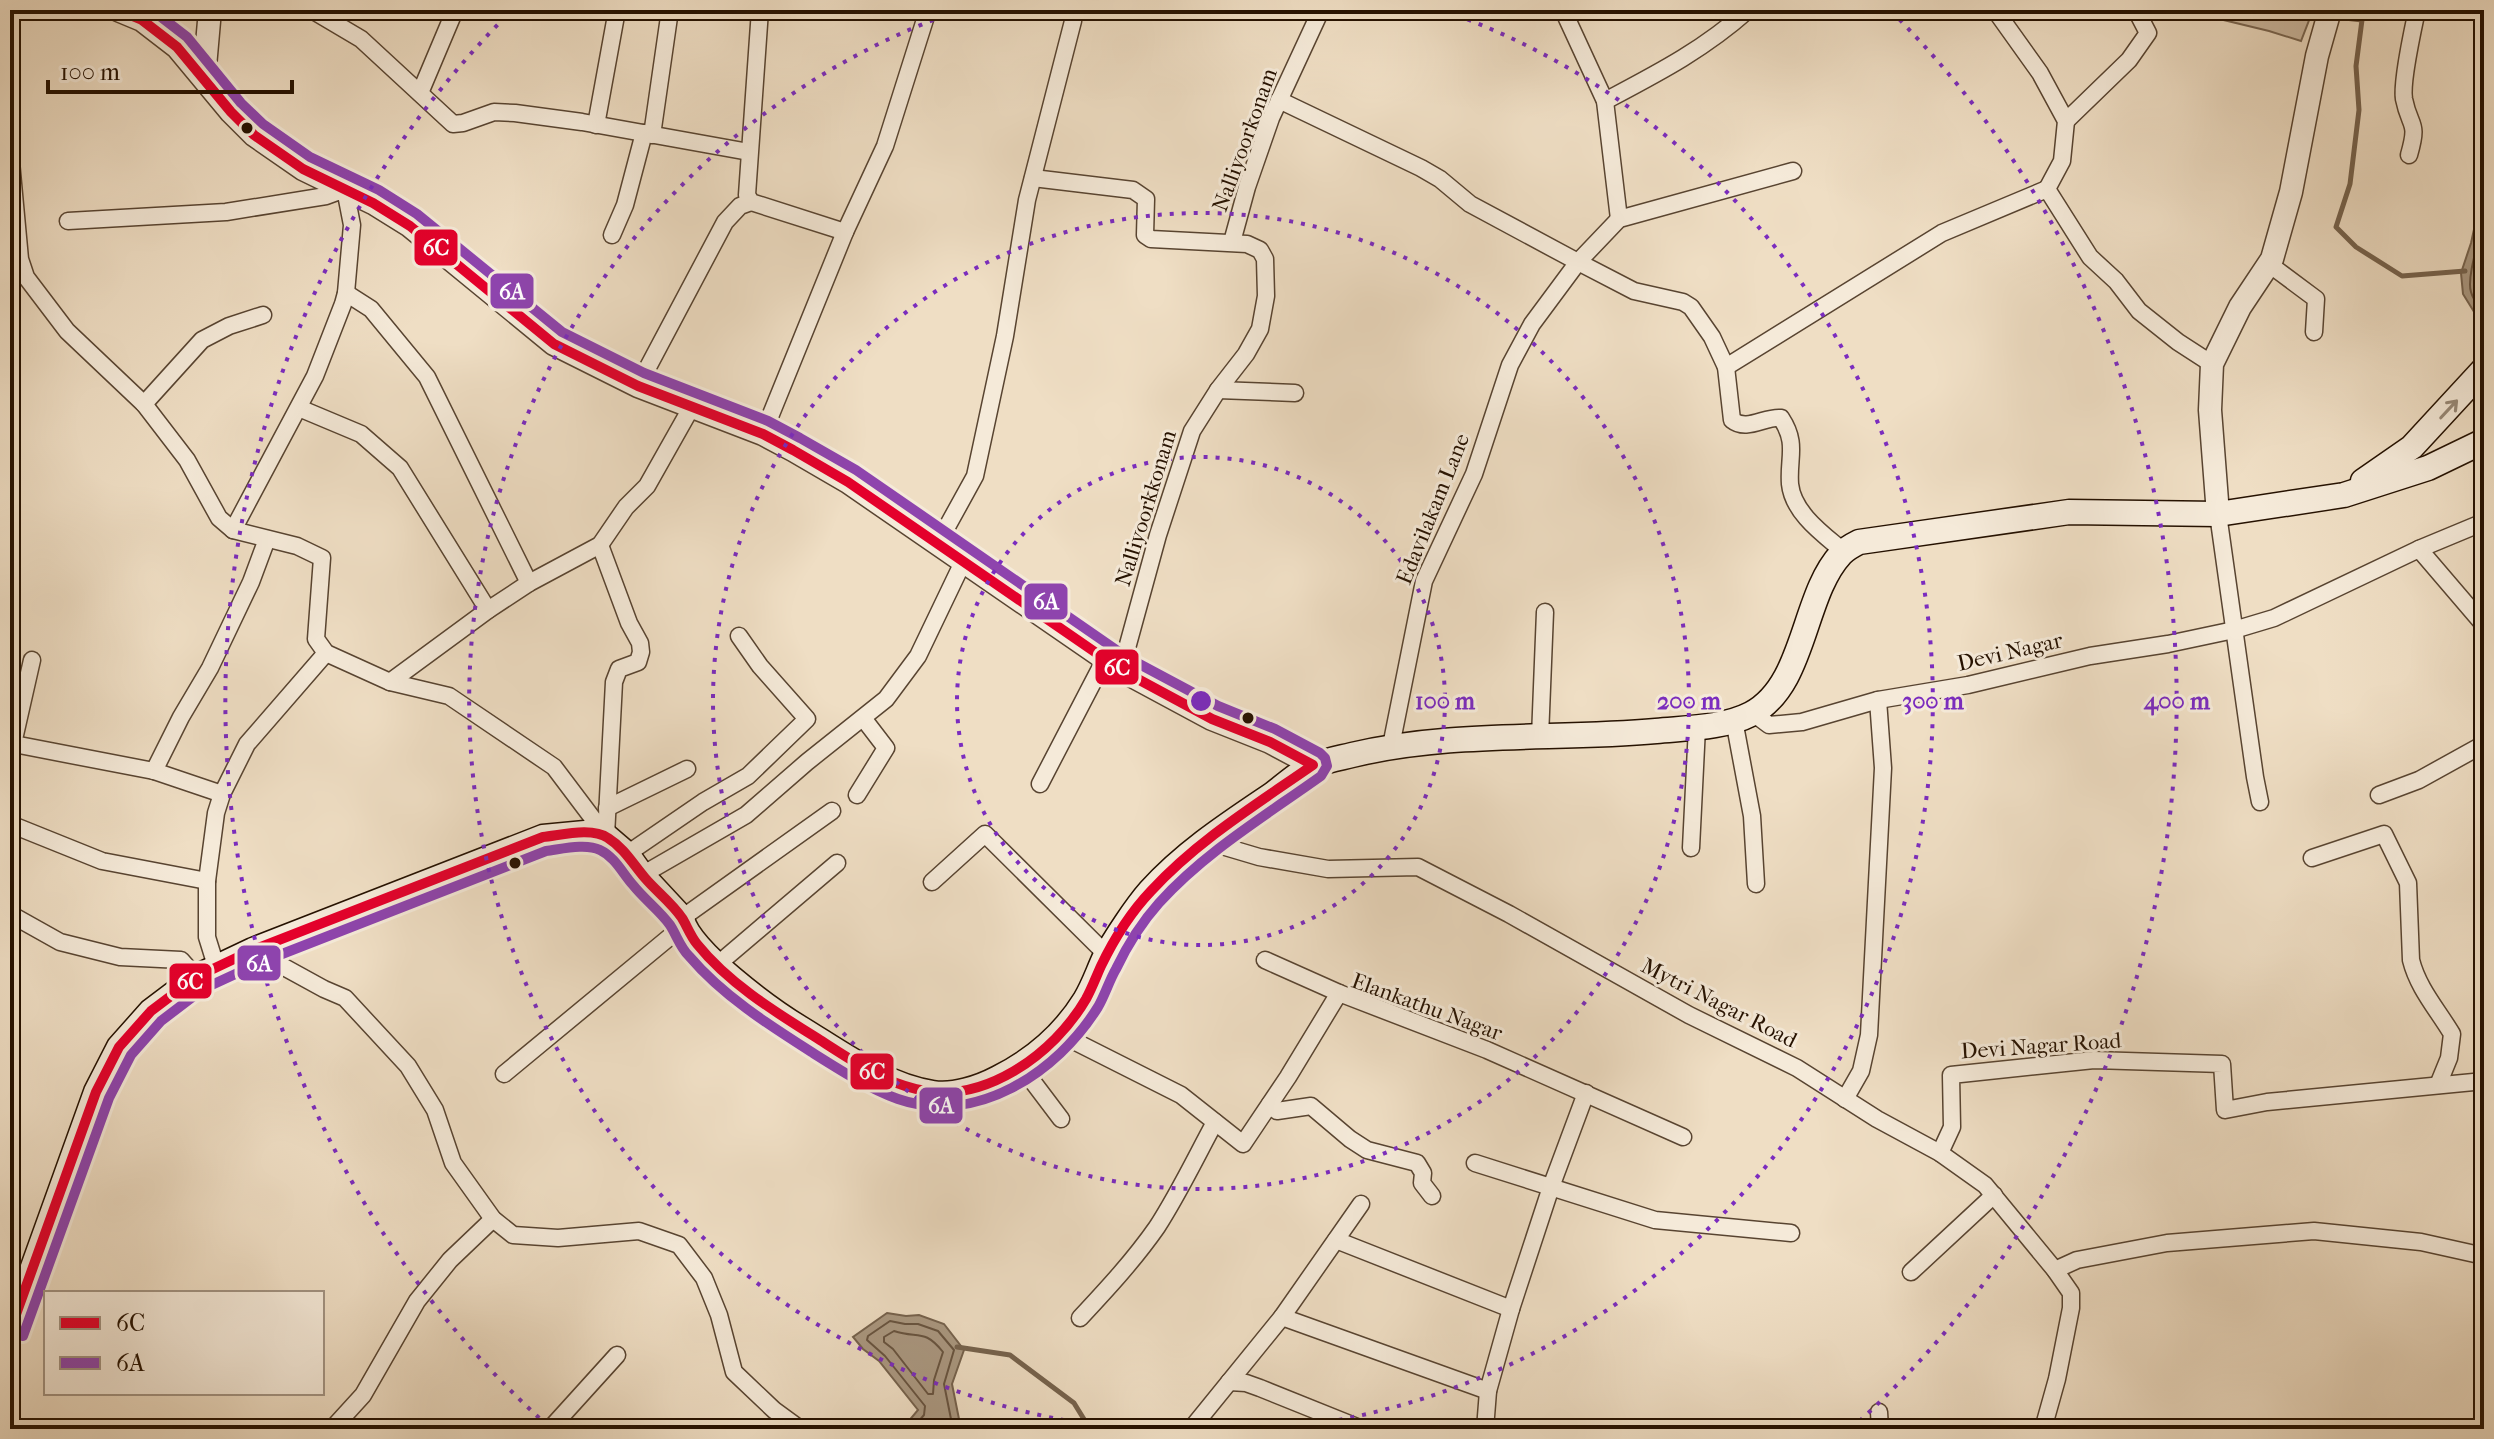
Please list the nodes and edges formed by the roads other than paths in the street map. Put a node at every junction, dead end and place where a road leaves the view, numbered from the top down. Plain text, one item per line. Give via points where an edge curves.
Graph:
1 (118, 10) edge
2 (210, 10) edge
3 (312, 10) edge
4 (455, 10) edge
5 (617, 10) edge
6 (670, 10) edge
7 (760, 10) edge
8 (928, 10) edge
9 (1074, 10) edge
10 (1321, 10) edge
11 (1563, 10) edge
12 (1748, 10) edge
13 (1995, 10) edge
14 (2136, 10) edge
15 (2417, 10) edge
16 (2329, 15) edge
17 (208, 35) junction
18 (177, 47) junction
19 (204, 78) junction
20 (420, 93) junction
21 (1279, 100) junction
22 (1605, 101) junction
23 (2066, 121) junction
24 (596, 125) junction
25 (648, 134) junction
26 (10, 151) edge
27 (749, 152) junction
28 (2409, 155) dead end
29 (1793, 171) dead end
30 (1033, 178) junction
31 (345, 189) junction
32 (2047, 189) junction
33 (751, 202) junction
34 (1619, 219) junction
35 (68, 221) dead end
36 (845, 232) junction
37 (612, 235) dead end
38 (1232, 242) junction
39 (1578, 262) junction
40 (2269, 264) junction
41 (18, 275) edge
42 (346, 293) junction
43 (263, 315) dead end
44 (1260, 329) joint
45 (2314, 332) dead end
46 (2212, 364) junction
47 (1726, 367) junction
48 (2484, 369) edge
49 (638, 386) junction
50 (1218, 390) junction
51 (1295, 393) dead end
52 (144, 404) junction
53 (299, 408) junction
54 (691, 408) junction
55 (763, 434) junction
56 (2484, 441) edge
57 (2344, 495) junction
58 (2218, 514) junction
59 (2484, 522) edge
60 (233, 530) junction
61 (267, 539) junction
62 (600, 545) junction
63 (937, 545) junction
64 (2419, 549) junction
65 (1843, 551) junction
66 (963, 562) junction
67 (529, 583) junction
68 (488, 610) junction
69 (1545, 612) dead end
70 (2484, 625) edge
71 (2234, 630) junction
72 (739, 636) dead end
73 (326, 653) junction
74 (32, 660) dead end
75 (1113, 664) junction
76 (390, 682) junction
77 (1878, 700) junction
78 (1743, 717) junction
79 (863, 718) junction
80 (1697, 727) junction
81 (1540, 737) junction
82 (2484, 744) edge
83 (1391, 746) junction
84 (12, 751) edge
85 (1313, 765) junction
86 (687, 769) dead end
87 (154, 771) junction
88 (1040, 784) dead end
89 (222, 794) junction
90 (857, 795) dead end
91 (2379, 795) dead end
92 (2260, 802) dead end
93 (607, 808) junction
94 (832, 811) dead end
95 (10, 824) edge
96 (606, 836) junction
97 (1205, 841) junction
98 (1691, 848) dead end
99 (627, 854) junction
100 (2312, 858) dead end
101 (837, 863) dead end
102 (642, 875) junction
103 (207, 881) junction
104 (932, 882) dead end
105 (1756, 884) dead end
106 (10, 914) edge
107 (683, 922) junction
108 (253, 950) junction
109 (1107, 955) junction
110 (1265, 960) dead end
111 (717, 965) junction
112 (206, 972) junction
113 (1339, 993) junction
114 (1060, 1034) junction
115 (1021, 1066) junction
116 (504, 1074) dead end
117 (2484, 1081) edge
118 (2438, 1085) junction
119 (1586, 1093) junction
120 (1845, 1099) junction
121 (1270, 1104) junction
122 (1061, 1119) dead end
123 (1215, 1122) junction
124 (1683, 1137) dead end
125 (1940, 1153) junction
126 (1475, 1163) dead end
127 (1551, 1187) junction
128 (1994, 1195) junction
129 (1432, 1196) dead end
130 (1361, 1204) dead end
131 (493, 1219) junction
132 (1791, 1233) dead end
133 (1336, 1240) junction
134 (2480, 1256) edge
135 (2055, 1270) junction
136 (1911, 1272) dead end
137 (1511, 1309) junction
138 (1282, 1317) junction
139 (1080, 1318) dead end
140 (10, 1331) edge
141 (617, 1355) dead end
142 (1229, 1382) junction
143 (1488, 1391) junction
144 (1879, 1412) dead end
145 (332, 1429) edge
146 (550, 1429) edge
147 (800, 1429) edge
148 (1191, 1429) edge
149 (1362, 1429) edge
150 (1485, 1429) edge
151 (1880, 1429) edge
152 (2043, 1429) edge

1 - 18 street via 142,20
2 - 17 street
3 - 20 street via 361,39
4 - 20 street
5 - 24 street
6 - 25 street
7 - 27 street
8 - 36 street via 885,146
9 - 30 street
10 - 21 street, Nalliyoorkonam
11 - 22 street
12 - 22 street via 1693,54
13 - 23 street
14 - 23 street via 2148,33 2129,60
15 - 28 street via 2403,98 2416,132
16 - 40 street via 2291,192
17 - 18 street
17 - 19 street
18 - 19 street
19 - 31 street via 254,135 303,169
20 - 24 street via 453,124 494,112
21 - 38 street, Nalliyoorkonam
21 - 39 street via 1421,168 1470,204
22 - 34 street
23 - 32 street via 2062,161
24 - 25 street
25 - 27 street
25 - 37 street
26 - 41 street
27 - 33 street
29 - 34 street
30 - 38 street, Nalliyoorkonam via 1140,192 1146,199 1145,235 1151,239
30 - 63 street via 975,476
31 - 35 street via 226,212
31 - 42 street via 352,225
31 - 49 street via 410,226 554,344
32 - 46 street via 2090,257 2139,311
32 - 47 street via 1942,233
33 - 36 street
33 - 49 street via 725,222
34 - 39 street, Edavilakam Lane
36 - 55 street
38 - 44 street, Nalliyoorkonam via 1260,250 1265,259
39 - 47 street via 1634,291 1691,307
39 - 83 street, Edavilakam Lane via 1532,324 1510,365 1474,474 1424,581
40 - 45 street via 2316,299
40 - 46 street
41 - 52 street via 67,331
42 - 53 street
42 - 67 street via 371,309 427,377
43 - 52 street via 202,340
44 - 50 street, Nalliyoorkkonam
46 - 58 street
47 - 65 street via 1732,420 1742,425 1781,418 1792,439 1790,488 1811,525
57 -> 48 main road via 2412,447
49 - 54 street
50 - 51 street
50 - 75 street, Nalliyoorkkonam via 1192,431
52 - 60 street via 187,460 219,518
53 - 60 street
53 - 68 street via 361,434 400,468
54 - 55 street
54 - 62 street via 647,486
55 - 63 street via 848,482
56 - 57 main road via 2428,468
57 - 58 main road
58 - 65 main road via 2069,512 1859,542
58 - 71 street
59 - 64 street, Devi Nagar
60 - 61 street
61 - 73 street via 322,558 316,639
61 - 87 street via 210,668
62 - 67 street
62 - 93 street via 641,652 638,662 619,669 614,682
63 - 66 street
64 - 70 street
64 - 71 street, Devi Nagar via 2274,618
65 - 78 main road via 1826,574 1785,677 1771,698
66 - 75 street
66 - 79 street via 918,656 886,699
67 - 68 street
68 - 76 street
69 - 81 street
71 - 77 street, Devi Nagar
71 - 92 street
72 - 99 street via 807,719 748,776
73 - 76 street
73 - 89 street via 247,744
74 - 84 street
75 - 85 street via 1212,719
75 - 88 street, Nalliyoorkkonam
76 - 96 street via 449,696 554,767
77 - 78 street, Devi Nagar via 1802,722 1769,725
77 - 120 street via 1883,768 1869,1035 1861,1071
78 - 80 main road
78 - 105 street
79 - 90 street via 886,748
79 - 102 street via 746,815
80 - 81 main road
80 - 98 street
81 - 83 main road
82 - 91 street
83 - 85 main road
84 - 87 street
85 - 97 main road
86 - 93 street
87 - 89 street
89 - 103 street
93 - 96 street
94 - 107 street
95 - 103 street via 102,861
96 - 99 main road
96 - 108 main road via 543,837
97 - 109 main road via 1150,892
97 - 120 street, Mytri Nagar Road via 1328,869 1418,867 1797,1068
99 - 102 main road
100 - 118 street via 2384,834 2408,883 2414,972 2452,1034
101 - 111 street
102 - 107 main road
103 - 112 street
104 - 109 street via 985,834
106 - 112 street via 60,942 120,957 181,960
107 - 111 main road
107 - 116 street
108 - 112 main road
108 - 131 street via 345,998 408,1066 435,1110 453,1163
109 - 114 main road
110 - 113 street
111 - 115 main road via 774,1013 879,1075 916,1089 960,1091
112 - 140 main road via 151,1011 119,1047 96,1092
113 - 119 street, Elankathu Nagar
113 - 121 street, Elankathu Nagar
114 - 115 main road
114 - 123 street, Elankathu Nagar via 1181,1095
115 - 122 street
117 - 118 street
118 - 125 street, Devi Nagar Road via 2225,1110 2222,1064 2094,1060 1951,1075 1952,1127
119 - 124 street, Elankathu Nagar
119 - 127 street
120 - 125 street, Mytri Nagar Road
121 - 123 street, Elankathu Nagar via 1243,1144
121 - 129 street via 1277,1111 1311,1106 1367,1150 1417,1163
123 - 139 street via 1156,1228
125 - 128 street, Mytri Nagar Road
126 - 127 street
127 - 132 street via 1655,1220
127 - 137 street
128 - 135 street, Mytri Nagar Road
128 - 136 street
130 - 133 street
131 - 145 street via 417,1301 363,1395
131 - 147 street via 513,1235 558,1238 639,1231 679,1245 704,1278 734,1372
133 - 137 street
133 - 138 street
134 - 135 street via 2421,1242 2314,1231 2167,1243 2077,1260
135 - 152 street, Mytri Nagar Road via 2071,1293 2071,1308
137 - 143 street
138 - 142 street
138 - 143 street
141 - 146 street
142 - 148 street
142 - 149 street via 1246,1383
143 - 150 street
144 - 151 street

